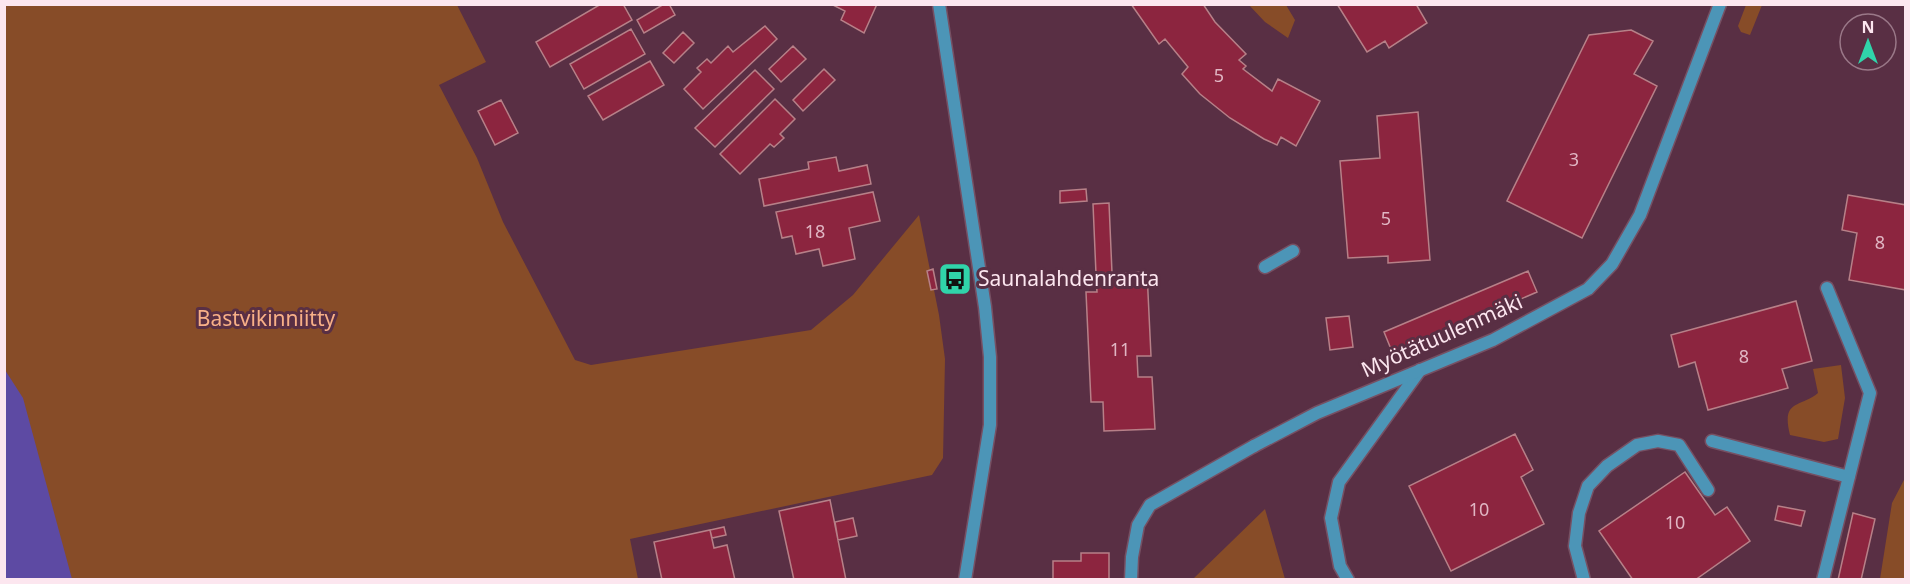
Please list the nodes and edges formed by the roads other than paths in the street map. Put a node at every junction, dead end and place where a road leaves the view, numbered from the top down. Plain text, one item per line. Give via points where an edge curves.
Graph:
1 (939, 4) edge
2 (1720, 4) edge
3 (1293, 251) dead end
4 (1265, 267) dead end
5 (1827, 288) dead end
6 (1420, 370) junction
7 (1712, 441) dead end
8 (1849, 477) junction
9 (1708, 490) dead end
10 (965, 579) edge
11 (1131, 579) edge
12 (1348, 579) edge
13 (1584, 579) edge
14 (1823, 579) edge

1 - 10 street via 990,357 990,425
2 - 6 street, Myötätuulenmäki via 1640,215 1612,264 1588,289 1493,340
3 - 4 street
5 - 8 street via 1870,393
6 - 11 street, Myötätuulenmäki via 1317,413 1150,505 1138,525
6 - 12 street via 1339,482 1331,518 1340,567
7 - 8 street
8 - 14 street
9 - 13 street via 1678,445 1658,441 1637,445 1607,466 1588,486 1579,513 1575,546

